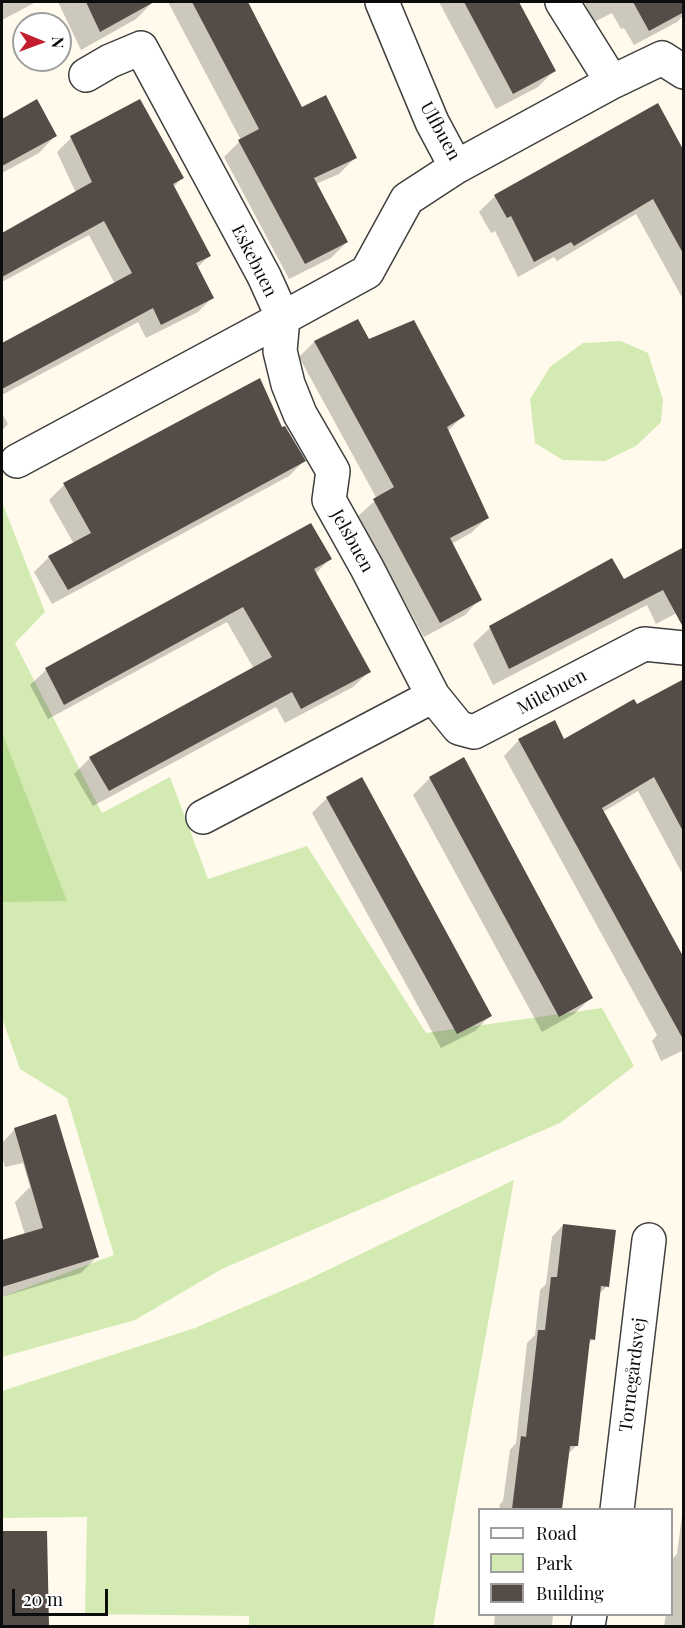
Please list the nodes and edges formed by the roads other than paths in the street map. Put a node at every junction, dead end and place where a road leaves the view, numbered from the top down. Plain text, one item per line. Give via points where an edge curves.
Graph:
1 (382, 2) edge
2 (562, 2) edge
3 (684, 72) edge
4 (86, 75) dead end
5 (612, 82) junction
6 (456, 167) junction
7 (284, 318) junction
8 (17, 461) dead end
9 (684, 648) edge
10 (433, 696) junction
11 (203, 817) dead end
12 (649, 1240) dead end
13 (617, 1508) edge

1 - 6 street, Ulfbuen via 432,122
2 - 5 street
3 - 5 street, Ulfbuen via 662,58
4 - 7 street, Eskebuen via 141,48
5 - 6 street, Ulfbuen
6 - 7 street, Eskebuen via 407,199 367,272
7 - 8 street
7 - 10 street, Jelsbuen via 280,351 288,384 300,414 333,471 329,500
9 - 10 street, Milebuen via 644,644 474,732 459,728
10 - 11 street
12 - 13 street, Tornegårdsvej

